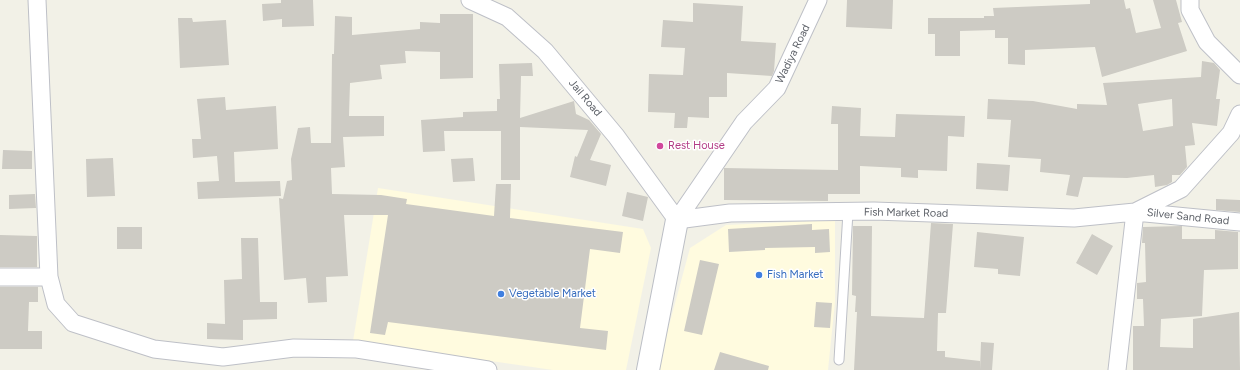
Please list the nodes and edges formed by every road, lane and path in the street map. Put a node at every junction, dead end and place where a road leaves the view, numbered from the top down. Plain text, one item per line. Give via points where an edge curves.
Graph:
1 (37, 0) edge
2 (470, 0) edge
3 (818, 0) edge
4 (1190, 0) edge
5 (1240, 75) edge
6 (1240, 114) edge
7 (848, 212) junction
8 (1135, 212) junction
9 (677, 220) junction
10 (1240, 222) edge
11 (0, 276) edge
12 (49, 277) junction
13 (839, 360) dead end
14 (488, 370) edge
15 (648, 370) edge
16 (1117, 370) edge

1 - 12 street
2 - 9 street, Jail Road via 507,17 545,51 616,136
3 - 9 street, Wadiya Road via 777,88 744,122
4 - 5 street via 1190,10 1207,42
6 - 8 street via 1231,133 1181,190
7 - 8 street, Fish Market Road via 1074,218
7 - 9 street, Fish Market Road via 730,213
7 - 13 lane
8 - 10 street, Silver Sand Road
8 - 16 street
9 - 15 street
11 - 12 street
12 - 14 street via 56,304 73,323 154,349 223,358 294,348 357,349

